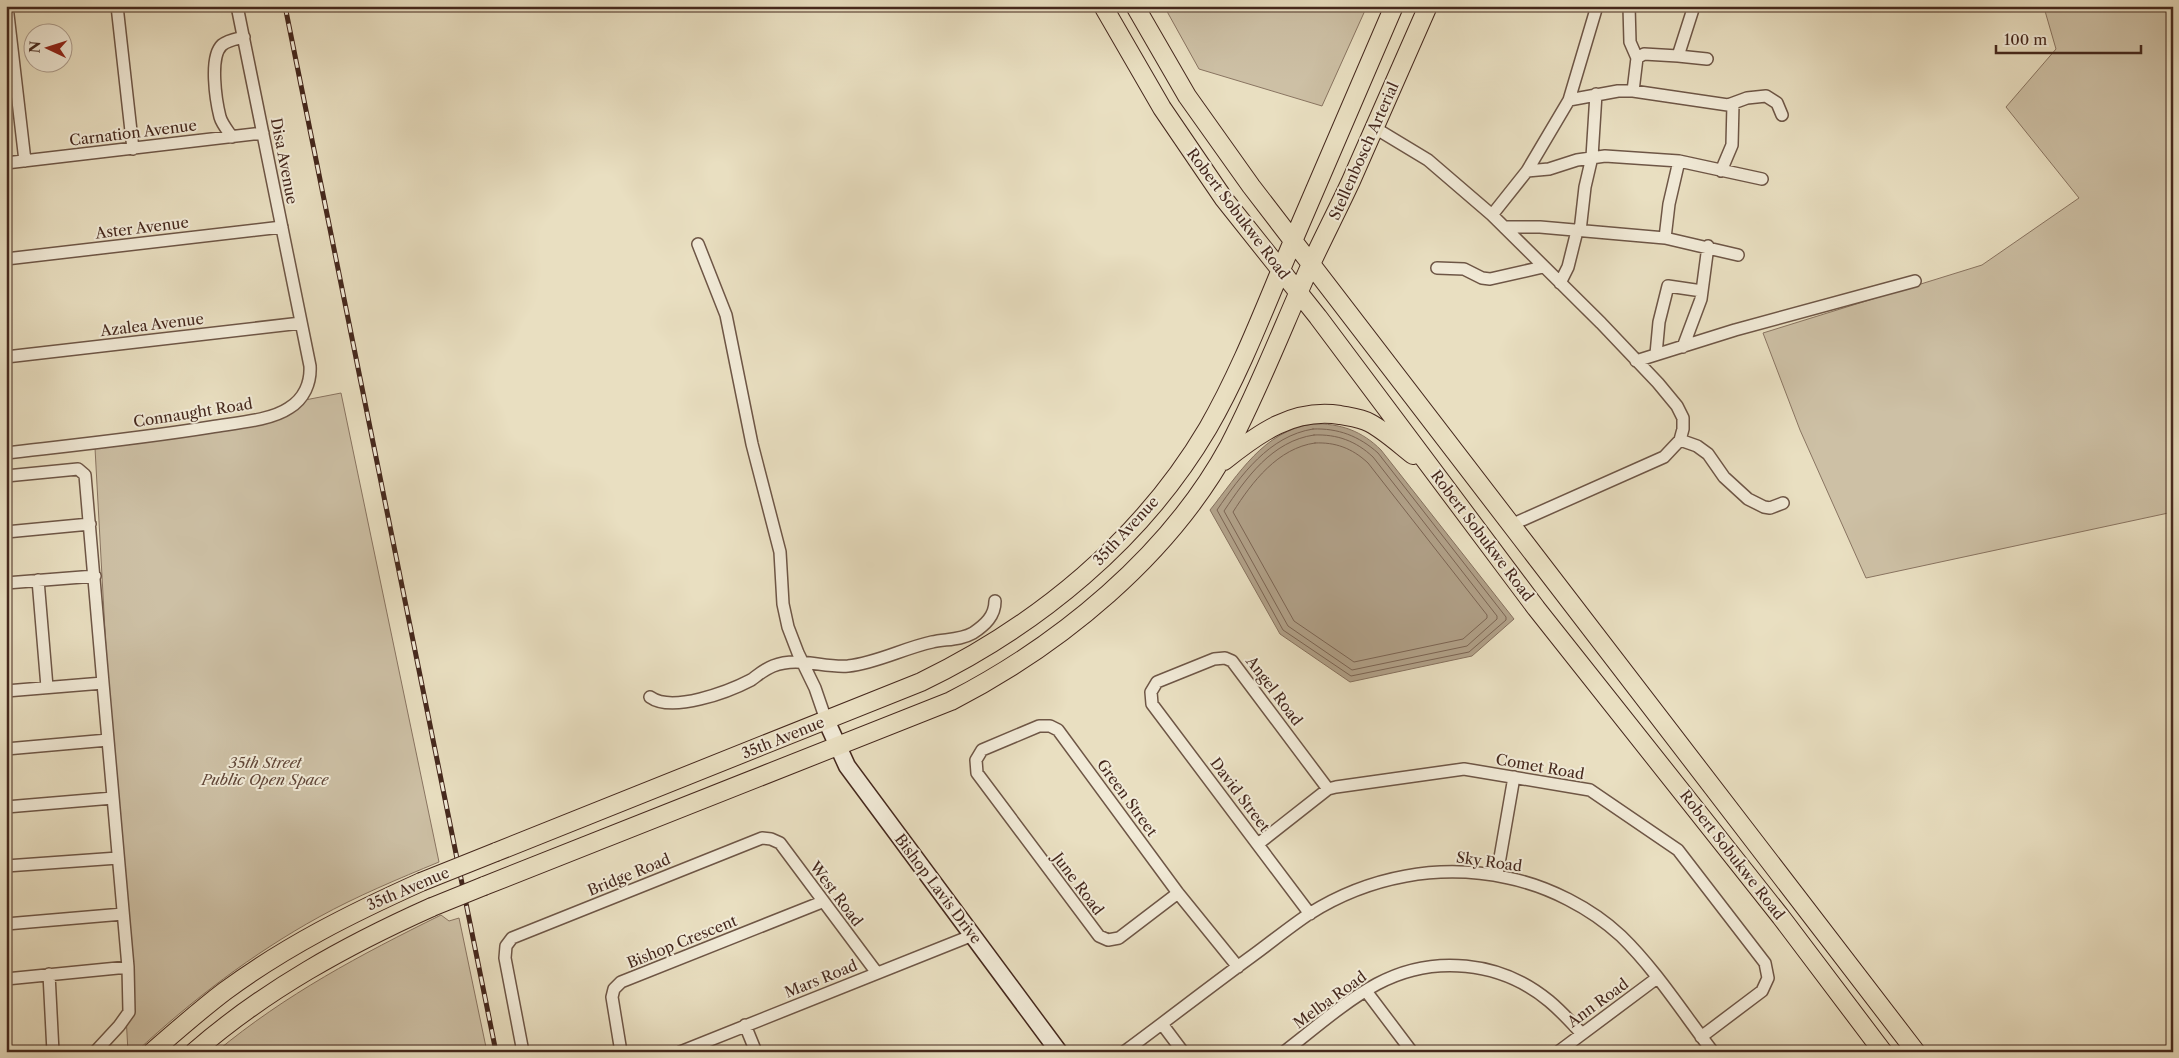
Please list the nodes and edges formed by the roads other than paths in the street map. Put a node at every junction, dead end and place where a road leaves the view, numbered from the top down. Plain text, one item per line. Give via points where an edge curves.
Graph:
1 (7, 6) edge
2 (117, 6) edge
3 (237, 6) edge
4 (1103, 6) edge
5 (1136, 6) edge
6 (1394, 6) edge
7 (1428, 6) edge
8 (1597, 6) edge
9 (1629, 6) edge
10 (1694, 6) edge
11 (7, 23) edge
12 (244, 37) junction
13 (1678, 56) junction
14 (1638, 58) junction
15 (1707, 59) dead end
16 (11, 89) edge
17 (1633, 91) junction
18 (1596, 94) junction
19 (1569, 100) junction
20 (1733, 104) junction
21 (1782, 115) dead end
22 (1375, 128) junction
23 (263, 134) junction
24 (232, 137) junction
25 (133, 148) junction
26 (1592, 157) junction
27 (25, 161) junction
28 (1679, 161) junction
29 (6, 163) edge
30 (1527, 171) junction
31 (1721, 171) junction
32 (1762, 179) dead end
33 (1492, 215) junction
34 (282, 227) junction
35 (1504, 227) junction
36 (1579, 231) junction
37 (1665, 238) junction
38 (1293, 240) junction
39 (698, 244) dead end
40 (1708, 246) junction
41 (1738, 255) dead end
42 (6, 259) edge
43 (1311, 264) junction
44 (1543, 267) junction
45 (1437, 268) dead end
46 (1280, 272) junction
47 (1915, 281) dead end
48 (1560, 283) junction
49 (1702, 291) junction
50 (1298, 294) junction
51 (301, 322) junction
52 (1683, 347) junction
53 (1656, 354) junction
54 (6, 357) edge
55 (1636, 361) junction
56 (1680, 440) junction
57 (6, 453) edge
58 (1216, 467) junction
59 (1431, 468) junction
60 (6, 476) edge
61 (1784, 504) dead end
62 (90, 524) junction
63 (1511, 525) junction
64 (6, 532) edge
65 (95, 576) junction
66 (38, 580) junction
67 (6, 583) edge
68 (995, 600) dead end
69 (802, 661) junction
70 (103, 683) junction
71 (47, 687) junction
72 (6, 691) edge
73 (1151, 692) joint
74 (650, 697) dead end
75 (826, 720) junction
76 (108, 740) junction
77 (837, 746) junction
78 (6, 749) edge
79 (977, 773) joint
80 (1514, 777) junction
81 (1328, 790) junction
82 (113, 798) junction
83 (6, 807) edge
84 (767, 838) joint
85 (1258, 844) junction
86 (118, 858) junction
87 (6, 866) edge
88 (1497, 875) junction
89 (1178, 893) junction
90 (822, 902) junction
91 (123, 914) junction
92 (1310, 914) junction
93 (6, 924) edge
94 (973, 935) junction
95 (1238, 966) junction
96 (128, 967) junction
97 (877, 973) junction
98 (49, 974) junction
99 (1657, 978) junction
100 (6, 979) edge
101 (1366, 991) junction
102 (1162, 1024) junction
103 (745, 1026) junction
104 (1582, 1034) junction
105 (1702, 1037) junction
106 (1291, 1050) edge
107 (53, 1052) edge
108 (96, 1052) edge
109 (152, 1052) edge
110 (194, 1052) edge
111 (523, 1052) edge
112 (621, 1052) edge
113 (680, 1052) edge
114 (756, 1052) edge
115 (1059, 1052) edge
116 (1124, 1052) edge
117 (1183, 1052) edge
118 (1412, 1052) edge
119 (1558, 1052) edge
120 (1713, 1052) edge
121 (1883, 1052) edge
122 (1916, 1052) edge

1 - 11 street
2 - 25 street
3 - 12 street, Disa Avenue
4 - 46 main road, Robert Sobukwe Road via 1176,130
5 - 38 main road, Robert Sobukwe Road via 1188,96
6 - 38 main road, Stellenbosch Arterial
7 - 22 main road, Stellenbosch Arterial
8 - 19 street
9 - 14 street via 1630,42
10 - 13 street
11 - 16 street
12 - 23 street, Disa Avenue
12 - 24 street via 221,46 214,64 221,119
13 - 14 street via 1644,54
13 - 15 street
14 - 17 street
16 - 27 street
17 - 18 street
17 - 20 street
18 - 19 street
18 - 26 street
19 - 30 street
20 - 21 street via 1747,98 1766,96 1777,103
20 - 31 street via 1732,145
22 - 33 street via 1428,160
22 - 43 main road, Stellenbosch Arterial
23 - 24 street, Carnation Avenue
23 - 34 street, Disa Avenue
24 - 25 street, Carnation Avenue
25 - 27 street, Carnation Avenue
26 - 28 street
26 - 30 street via 1549,169
26 - 36 street
27 - 29 street, Carnation Avenue
28 - 31 street
28 - 37 street
30 - 33 street
31 - 32 street
33 - 35 street
34 - 42 street, Aster Avenue
34 - 51 street, Disa Avenue
35 - 36 street via 1540,226
35 - 44 street
36 - 37 street
36 - 48 street
37 - 40 street
38 - 43 main road, Robert Sobukwe Road
38 - 46 main road, Stellenbosch Arterial
39 - 69 street via 726,315 750,437 780,552 788,627
40 - 41 street
40 - 49 street
43 - 50 main road, Stellenbosch Arterial
43 - 63 main road, Robert Sobukwe Road
44 - 45 street via 1490,279 1464,270
44 - 48 street
46 - 50 main road, Robert Sobukwe Road
46 - 75 main road, 35th Avenue via 1207,429 1156,500 1114,546 1058,599 977,653 921,682
47 - 52 street
48 - 55 street
49 - 52 street
49 - 53 street via 1668,286 1658,322
50 - 58 main road, 35th Avenue via 1241,421
50 - 59 main road, Robert Sobukwe Road
51 - 54 street, Azalea Avenue
51 - 57 street, Connaught Road via 310,378 302,396 285,410 246,421 166,434
52 - 53 street
53 - 55 street
55 - 56 street via 1677,406 1683,418
56 - 61 street via 1708,454 1748,500 1764,508
56 - 63 street via 1652,464
58 - 59 main road via 1271,427 1296,416 1328,413 1368,422
58 - 77 main road, 35th Avenue via 1182,514 1140,562 1106,596 1056,637 992,680 951,701
59 - 121 main road, Robert Sobukwe Road via 1536,608
60 - 62 street via 78,469 85,475
62 - 64 street
62 - 65 street
63 - 122 main road, Robert Sobukwe Road
65 - 66 street
65 - 70 street
66 - 67 street
66 - 71 street
68 - 69 street via 994,611 984,625 962,637 932,642 857,665
69 - 74 street via 774,665 727,690 677,704 662,703
69 - 75 street
70 - 71 street
70 - 76 street
71 - 72 street
73 - 81 street, Angel Road via 1157,682 1214,659 1232,661
73 - 85 street, David Street via 1152,704
75 - 77 street, Bishop Lavis Drive
75 - 109 main road, 35th Avenue, bridge via 421,882 350,914 262,966 204,1007
76 - 78 street
76 - 82 street
77 - 94 street, Bishop Lavis Drive via 847,766
77 - 110 main road, 35th Avenue, bridge via 432,907 361,940 307,970 244,1012
79 - 89 street, June Road via 1099,936 1108,940 1119,938
79 - 89 street, Green Street via 976,760 982,750 1039,726 1058,730
80 - 81 street, Comet Road via 1454,769
80 - 88 street
80 - 105 street, Comet Road via 1590,790 1678,850 1765,962 1768,978 1762,990
81 - 85 street, Comet Road
82 - 83 street
82 - 86 street
84 - 90 street, West Road via 780,843
84 - 111 street, Bridge Road via 511,939 506,946 506,962
85 - 92 street, David Street
86 - 87 street
86 - 91 street
88 - 92 street, Sky Road via 1452,870 1407,875 1347,894
88 - 99 street, Sky Road via 1546,890 1596,916 1621,936
89 - 95 street, Green Street
90 - 97 street, West Road
90 - 112 street, Bishop Crescent via 617,985 612,1002
91 - 93 street
91 - 96 street
92 - 95 street, Sky Road
94 - 97 street, Mars Road
94 - 115 street, Bishop Lavis Drive
95 - 102 street, Sky Road
96 - 98 street
96 - 108 street via 129,1012
97 - 103 street, Mars Road
98 - 100 street
98 - 107 street
99 - 104 street, Ann Road
99 - 105 street, Sky Road
101 - 104 street, Melba Road via 1421,968 1473,966 1508,976 1536,991
101 - 106 street, Melba Road
101 - 118 street
102 - 116 street, Sky Road
102 - 117 street
103 - 113 street, Mars Road
103 - 114 street
104 - 119 street, Ann Road
105 - 120 street, Sky Road

